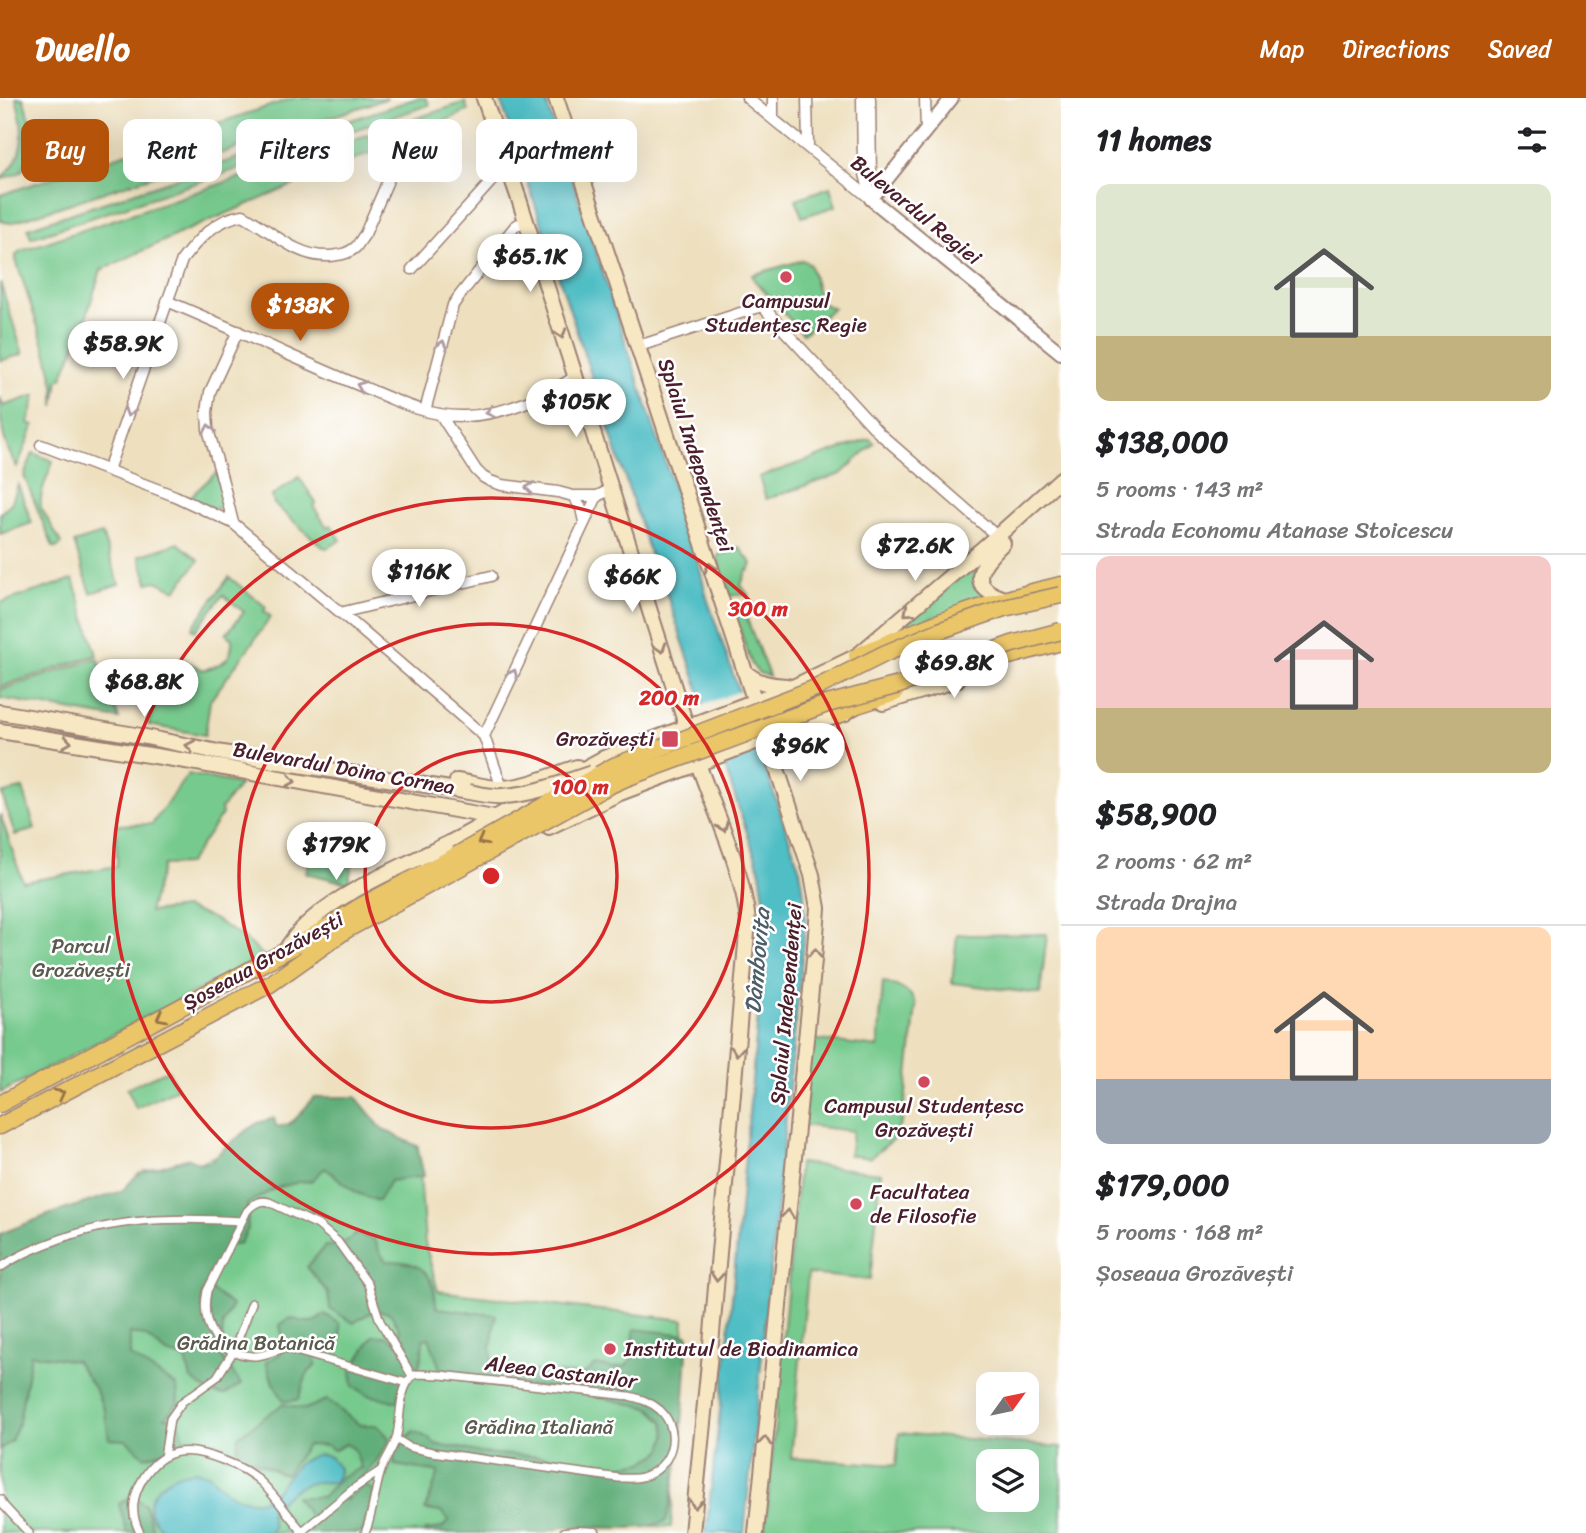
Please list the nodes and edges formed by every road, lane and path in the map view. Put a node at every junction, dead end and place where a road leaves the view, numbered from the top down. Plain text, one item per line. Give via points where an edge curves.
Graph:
1 (484, 98) edge
2 (556, 98) edge
3 (747, 98) edge
4 (773, 98) edge
5 (807, 98) edge
6 (862, 98) edge
7 (870, 98) edge
8 (925, 98) edge
9 (952, 98) edge
10 (491, 119) edge
11 (774, 119) junction
12 (926, 130) junction
13 (808, 147) junction
14 (388, 182) edge
15 (491, 182) edge
16 (513, 182) edge
17 (871, 199) junction
18 (526, 222) junction
19 (412, 269) dead end
20 (167, 301) junction
21 (238, 331) junction
22 (639, 346) junction
23 (1061, 353) edge
24 (575, 377) junction
25 (425, 411) junction
26 (440, 414) junction
27 (41, 445) dead end
28 (108, 470) junction
29 (1061, 479) edge
30 (1061, 490) edge
31 (604, 493) junction
32 (226, 495) junction
33 (573, 496) junction
34 (206, 509) junction
35 (584, 522) junction
36 (233, 523) junction
37 (1000, 539) junction
38 (491, 576) dead end
39 (1061, 586) edge
40 (1061, 595) edge
41 (1010, 598) junction
42 (340, 612) junction
43 (1061, 631) edge
44 (1061, 642) edge
45 (1061, 650) edge
46 (857, 656) junction
47 (744, 671) junction
48 (795, 686) junction
49 (749, 703) junction
50 (0, 712) edge
51 (838, 715) junction
52 (687, 727) junction
53 (0, 731) edge
54 (484, 736) junction
55 (763, 739) junction
56 (282, 762) junction
57 (609, 762) junction
58 (699, 763) junction
59 (502, 788) junction
60 (456, 810) junction
61 (494, 817) junction
62 (555, 823) junction
63 (458, 838) junction
64 (310, 946) junction
65 (286, 950) junction
66 (270, 984) junction
67 (0, 1104) edge
68 (0, 1126) edge
69 (242, 1221) junction
70 (0, 1268) edge
71 (252, 1303) dead end
72 (233, 1352) junction
73 (412, 1376) junction
74 (407, 1383) junction
75 (396, 1439) junction
76 (164, 1457) junction
77 (381, 1471) junction
78 (0, 1499) edge
79 (302, 1532) edge
80 (29, 1533) edge
81 (140, 1533) edge
82 (365, 1533) edge
83 (565, 1533) edge
84 (595, 1533) edge
85 (692, 1533) edge
86 (756, 1533) edge

1 - 10 main road
2 - 22 main road, Splaiul Independenței
3 - 11 street, Bulevardul Regiei
4 - 11 street
5 - 13 street
6 - 17 street via 863,166
7 - 17 street
8 - 12 street
9 - 12 street
11 - 13 street, Bulevardul Regiei
12 - 17 street
13 - 17 street, Bulevardul Regiei
14 - 20 street via 365,234 345,254 313,255 246,216 221,222 182,260
15 - 19 street
16 - 18 main road
17 - 23 street, Bulevardul Regiei
18 -> 24 main road
25 -> 18 street via 456,300 516,225
20 - 21 street
20 -> 28 street
25 -> 21 street
32 -> 21 street via 207,412 210,392
22 - 37 street via 762,306 878,433
47 -> 22 main road, Splaiul Independenței
24 -> 26 street via 510,408 465,416
24 - 31 main road
25 - 26 street
33 -> 26 street via 490,481 476,470
27 - 28 street
28 - 34 street
29 - 37 main road
30 - 37 main road
31 - 33 street
31 - 35 street
31 -> 52 main road
32 - 34 street via 222,509
32 - 36 street
33 - 35 street
34 - 36 street
54 -> 35 street
36 - 42 street
37 - 41 main road via 979,574 989,592
37 -> 46 main road, Șoseaua Grozăvești
38 - 42 street
39 - 41 main road
40 - 57 main road, bridge via 984,614 897,648 818,687
41 - 46 main road via 935,622
42 - 54 street
43 - 64 main road, bridge via 827,704 626,778
44 - 51 main road via 857,705
45 - 51 main road, Șoseaua Grozăvești
46 - 48 main road, Șoseaua Grozăvești
47 - 48 main road via 761,683
47 - 49 main road, Splaiul Independenței
48 - 49 main road, Șoseaua Grozăvești
49 - 52 main road, Șoseaua Grozăvești
49 - 55 main road, Splaiul Independenței
56 -> 50 main road, Bulevardul Doina Cornea
51 - 55 main road, Șoseaua Grozăvești
52 - 57 main road, Șoseaua Grozăvești
52 - 58 main road
53 -> 60 main road, Bulevardul Doina Cornea
54 - 59 street
55 - 58 main road, Șoseaua Grozăvești
86 -> 55 main road, Splaiul Independenței via 818,917 812,875
56 - 57 main road, Bulevardul Doina Cornea, bridge via 503,796 532,791
56 - 59 main road, Bulevardul Doina Cornea via 345,763
57 - 59 main road, Bulevardul Doina Cornea
57 - 61 main road, Șoseaua Grozăvești
57 -> 64 main road, bridge via 457,855 361,906
58 - 62 main road, Șoseaua Grozăvești
58 -> 85 main road via 731,848 748,921
60 - 61 main road, Bulevardul Doina Cornea
60 - 63 main road via 465,825
61 - 62 main road, Bulevardul Doina Cornea via 540,827
61 - 63 main road, Șoseaua Grozăvești
62 - 66 main road, Șoseaua Grozăvești
63 - 65 main road, Șoseaua Grozăvești via 321,912
64 - 65 main road
64 - 66 main road
65 -> 67 main road, Șoseaua Grozăvești
68 -> 66 main road, Șoseaua Grozăvești
69 - 70 street via 103,1225 14,1257
69 - 72 street via 204,1304 213,1334
69 - 73 street via 253,1204 264,1201 318,1225 338,1241 368,1284 380,1321
71 - 72 street
72 - 74 street via 256,1357 285,1348
72 - 76 street via 216,1377 182,1402 170,1419
73 - 74 street
73 - 75 street, Aleea Castanilor via 441,1375 645,1400 666,1417 673,1443 668,1457 651,1473 619,1478 432,1452
74 - 75 street
75 - 77 street
76 - 79 street via 180,1451 200,1452 237,1466 269,1491
76 - 81 street via 138,1487 133,1508
77 - 79 street
77 - 82 street
78 - 80 street
83 - 84 street

